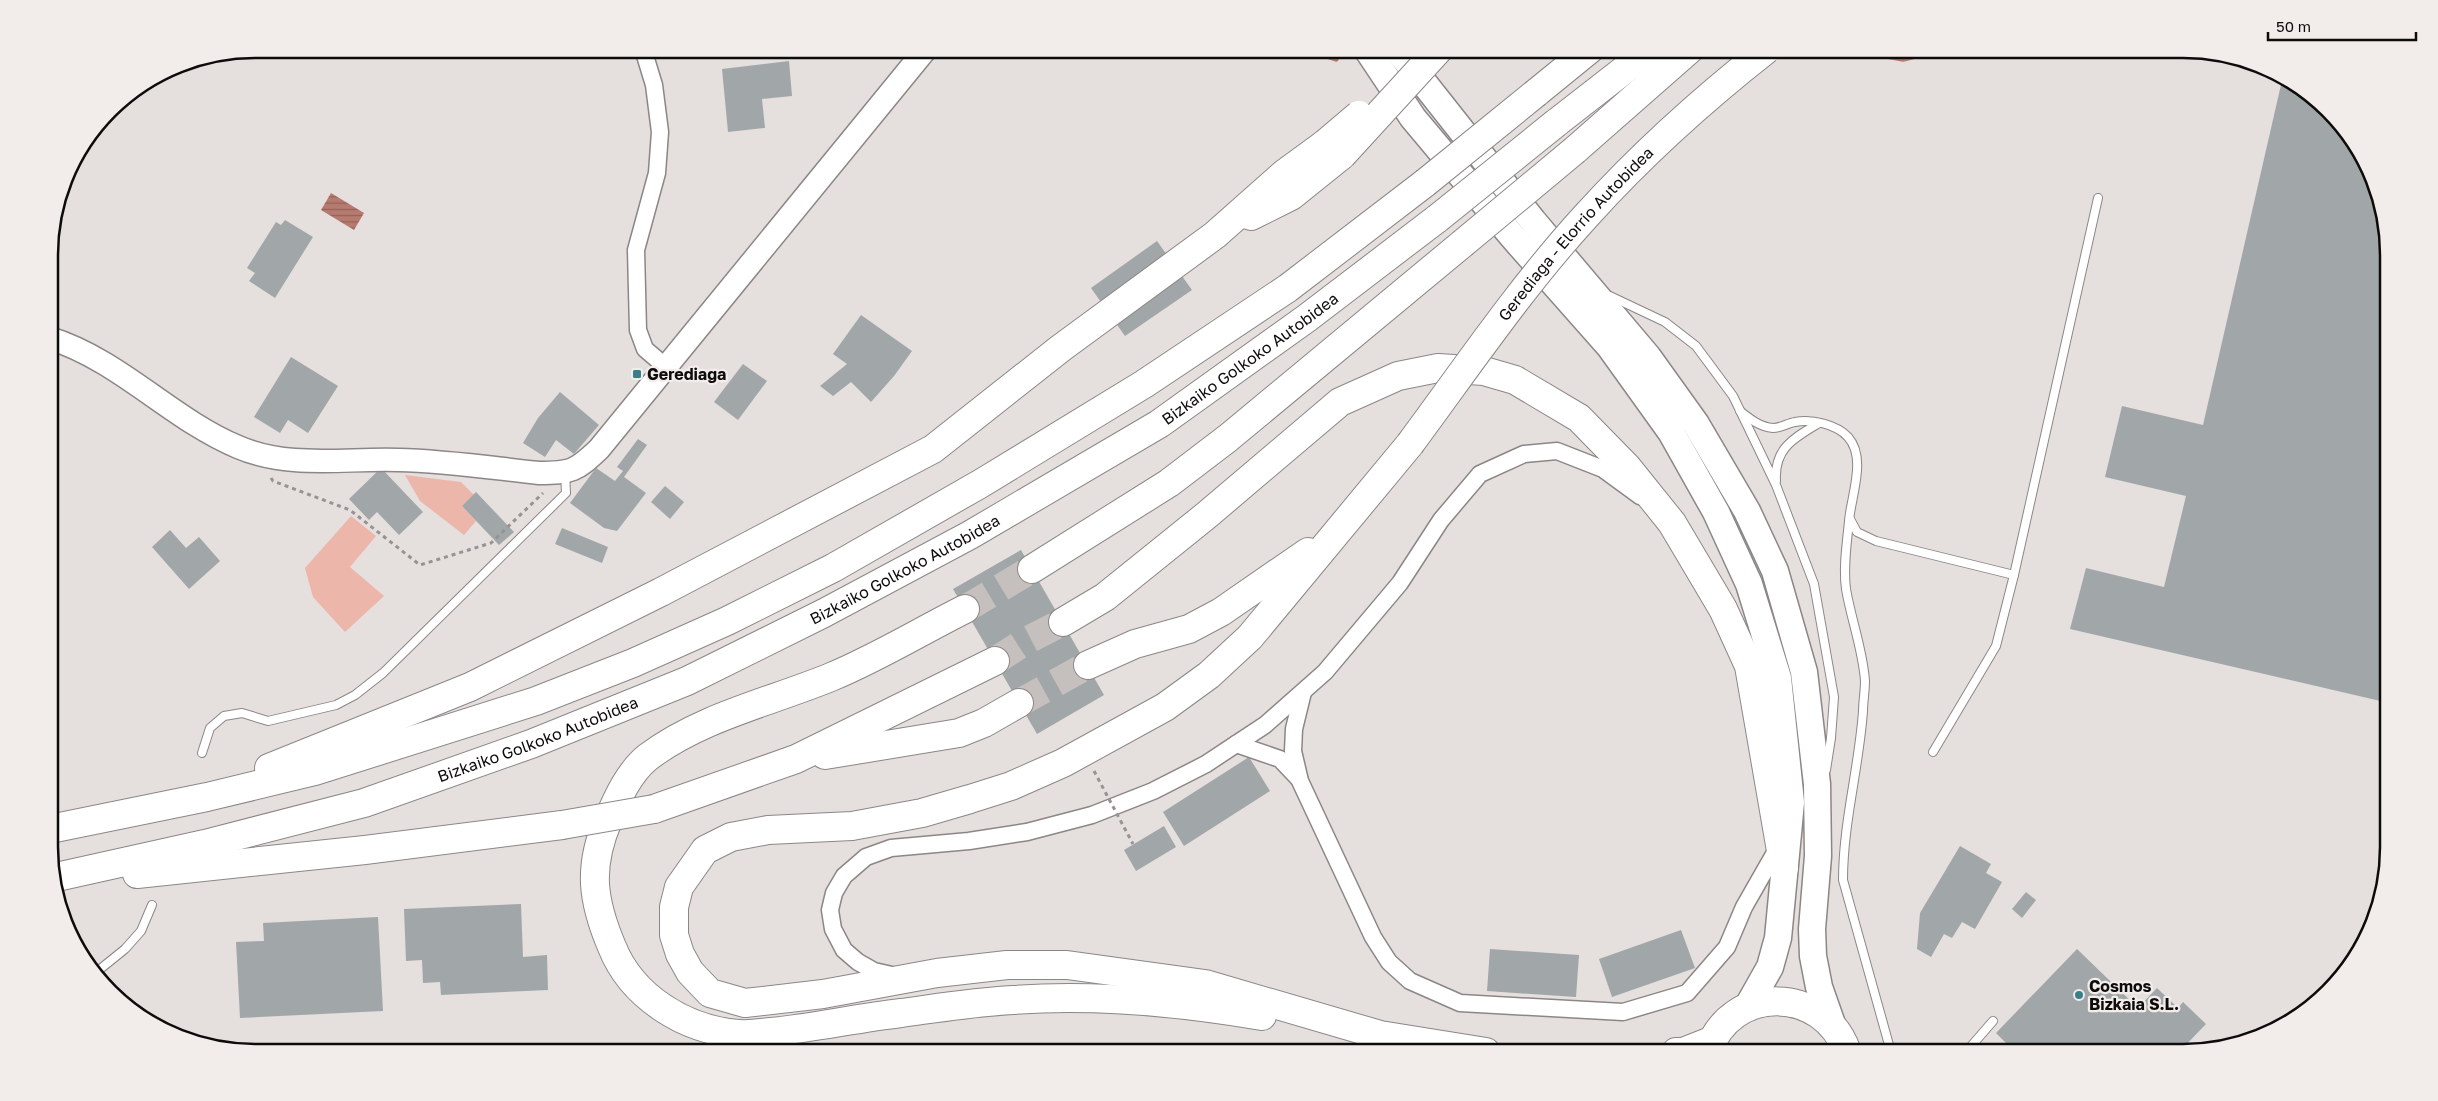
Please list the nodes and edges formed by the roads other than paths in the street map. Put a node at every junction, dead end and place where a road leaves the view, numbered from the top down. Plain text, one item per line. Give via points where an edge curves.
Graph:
1 (646, 58) edge
2 (919, 58) edge
3 (1373, 58) edge
4 (1404, 58) edge
5 (1411, 58) edge
6 (1430, 58) edge
7 (1579, 58) edge
8 (1639, 58) edge
9 (1680, 58) edge
10 (1756, 58) edge
11 (1334, 149) junction
12 (2098, 198) dead end
13 (1586, 282) junction
14 (58, 342) edge
15 (666, 367) junction
16 (1740, 411) junction
17 (1819, 423) junction
18 (565, 472) junction
19 (1776, 485) junction
20 (1358, 507) junction
21 (1849, 516) junction
22 (1672, 523) junction
23 (1032, 569) tunnel mouth
24 (2014, 575) junction
25 (965, 609) tunnel mouth
26 (1063, 622) tunnel mouth
27 (995, 661) tunnel mouth
28 (1088, 665) tunnel mouth
29 (1303, 692) junction
30 (1019, 703) tunnel mouth
31 (1236, 744) junction
32 (1932, 752) dead end
33 (202, 753) dead end
34 (796, 760) junction
35 (1300, 780) junction
36 (207, 797) junction
37 (1817, 822) junction
38 (58, 827) edge
39 (1782, 856) junction
40 (60, 876) edge
41 (61, 882) edge
42 (152, 906) dead end
43 (100, 969) edge
44 (903, 978) junction
45 (1748, 1006) junction
46 (1993, 1021) dead end
47 (1832, 1024) junction
48 (1380, 1035) junction
49 (1436, 1044) edge
50 (1711, 1044) edge
51 (1844, 1044) edge
52 (1889, 1044) edge
53 (1973, 1044) edge

1 - 15 street via 654,85 660,132 656,173 636,250 638,330 645,349
2 - 15 street
3 - 39 main road via 1414,118 1610,347 1672,432 1716,512 1749,584 1778,678 1791,802
4 - 13 main road via 1533,221
5 - 11 highway, bridge
6 - 11 highway, bridge
7 - 36 highway, bridge via 1288,288 1144,384 980,484 833,568 719,625 536,701 315,771
8 - 40 highway, Bizkaiko Golkoko Autobidea, bridge via 1307,318 1159,424 961,539 824,613 687,681 531,744 364,803 205,844
9 - 23 highway, bridge via 1575,150 1228,438 1176,478
10 - 20 highway, Gerediaga - Elorrio Autobidea, bridge via 1683,118 1584,217 1524,289 1410,444
11 - 36 highway via 1285,173 1214,235 933,449 661,592 470,687 280,763
12 - 24 lane
13 - 16 lane via 1626,305 1666,322 1696,346 1733,396
13 - 37 main road via 1648,356 1696,424 1747,511 1775,571 1804,672
14 - 18 street via 90,354 208,433 269,458 317,462 400,460 538,473
15 - 18 street via 599,449 580,467
16 - 17 lane via 1753,421 1775,428 1795,422
16 - 19 lane
17 - 19 lane via 1789,442 1782,451 1775,468
17 - 21 lane via 1838,430 1853,444 1857,464
18 - 33 lane via 566,493 355,696 336,705 268,721 242,712 224,716 210,728
19 - 37 lane via 1814,584 1834,697 1832,738
20 - 28 highway via 1317,546 1221,612 1189,629 1136,644
20 - 44 highway via 1250,637 1209,675 1165,706 1063,763 970,800 852,826 768,830 731,837 705,850 679,887 674,907 674,935 690,972 710,993 745,1003 823,994
21 - 24 lane via 1857,532 1871,539
21 - 52 lane via 1846,586 1865,681 1861,738 1843,850 1843,880
22 - 26 highway via 1628,467 1579,418 1515,380 1484,371 1438,368 1398,376 1340,402 1112,591
22 - 29 street via 1603,469 1557,451 1524,454 1480,474 1441,520 1400,583 1326,672
22 - 39 highway via 1723,609 1748,666
24 - 32 lane via 1996,646
25 - 48 highway via 833,676 740,710 690,733 646,759 620,793 599,841 593,878 599,913 618,964 643,992 664,1010 684,1020 740,1034 1014,1000 1138,999
27 - 34 highway
29 - 31 street via 1265,725
29 - 35 street via 1294,729 1293,751
30 - 34 highway via 959,733
31 - 35 street via 1280,759
31 - 44 street via 1206,764 1153,791 1092,814 1027,832 891,848 866,858 844,876 834,893 830,910 833,928 844,950 858,962 874,971
34 - 41 highway, bridge via 654,809 562,825 365,850
35 - 39 street via 1372,937 1389,962 1410,981 1460,1003 1623,1012 1687,993 1727,947 1744,907
36 - 38 highway
37 - 47 main road via 1813,956 1819,987
39 - 45 main road via 1778,938 1770,967
42 - 43 lane via 141,931
44 - 48 highway via 1007,965 1067,965 1205,984
45 - 47 highway via 1770,1001 1793,1002 1814,1010
45 - 50 highway via 1727,1020
46 - 53 lane
47 - 51 highway
48 - 49 highway

